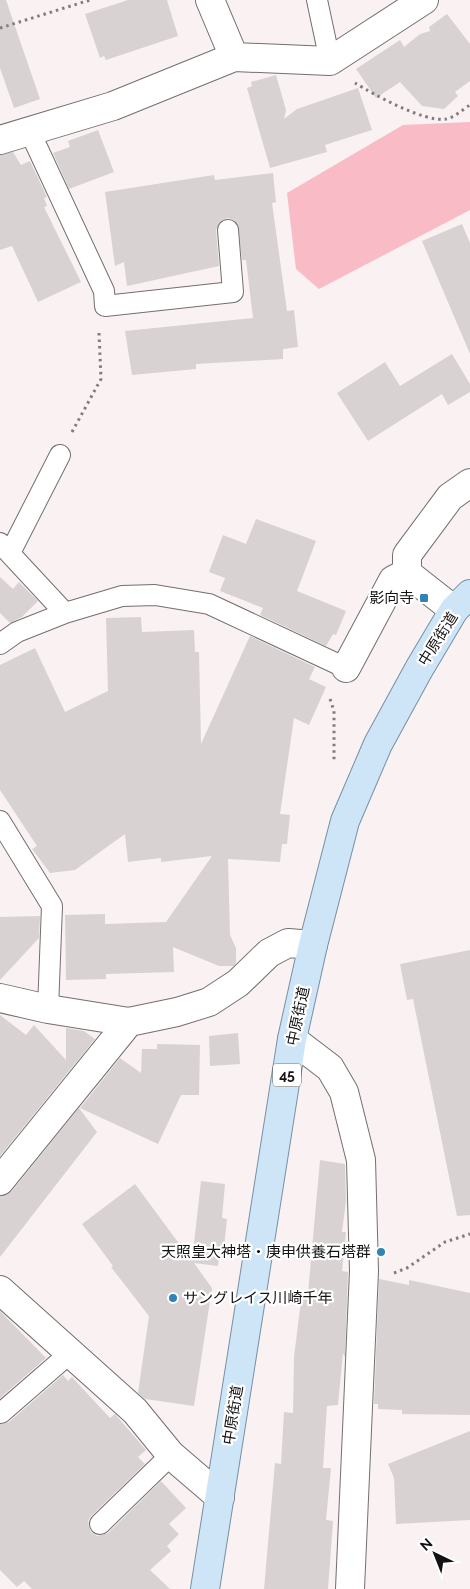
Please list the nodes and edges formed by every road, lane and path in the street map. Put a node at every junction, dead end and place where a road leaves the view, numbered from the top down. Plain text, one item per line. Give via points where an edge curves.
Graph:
1 (90, 0) edge
2 (210, 0) edge
3 (317, 0) edge
4 (424, 0) edge
5 (0, 28) edge
6 (234, 57) junction
7 (330, 61) junction
8 (470, 105) edge
9 (30, 132) junction
10 (0, 140) edge
11 (228, 230) dead end
12 (105, 306) junction
13 (60, 455) joint
14 (470, 483) edge
15 (5, 548) edge
16 (407, 574) junction
17 (462, 602) edge
18 (65, 613) junction
19 (0, 644) edge
20 (346, 668) joint
21 (330, 698) dead end
22 (334, 771) dead end
23 (0, 821) edge
24 (313, 945) junction
25 (0, 998) edge
26 (48, 1010) junction
27 (130, 1022) junction
28 (292, 1039) junction
29 (0, 1181) edge
30 (470, 1234) edge
31 (364, 1270) junction
32 (0, 1290) edge
33 (69, 1354) junction
34 (1, 1413) edge
35 (171, 1455) junction
36 (220, 1497) junction
37 (100, 1524) dead end
38 (205, 1589) edge
39 (350, 1589) edge

1 - 5 path
2 - 6 street
3 - 7 lane
4 - 7 street
6 - 7 street
6 - 9 street via 113,106
7 - 8 path via 354,83 408,110 446,119
9 - 10 street
9 - 12 lane via 104,291
11 - 12 lane via 233,292
12 - 13 path via 99,324 100,379
13 - 15 lane
14 - 16 street via 450,497 407,555
15 - 18 lane
16 - 17 street
16 - 20 street via 393,580
17 - 24 main road, 中原街道 / 45 via 419,669 378,744 345,821
18 - 19 lane via 17,632
18 - 20 lane via 122,596 155,595 209,604
21 - 22 path via 334,711
23 - 26 lane via 52,906
24 - 27 street via 288,943 269,952 238,983 208,1002
24 - 28 main road, 中原街道 / 45
25 - 26 street
26 - 27 street
27 - 29 street
28 - 31 street via 330,1068 344,1092 361,1160
28 - 36 main road, 中原街道 / 45
30 - 31 path via 445,1242 407,1268 391,1274
31 - 39 street
32 - 33 street
33 - 34 lane
33 - 35 street via 135,1411
35 - 36 street
35 - 37 lane
36 - 38 main road, 中原街道 / 45

